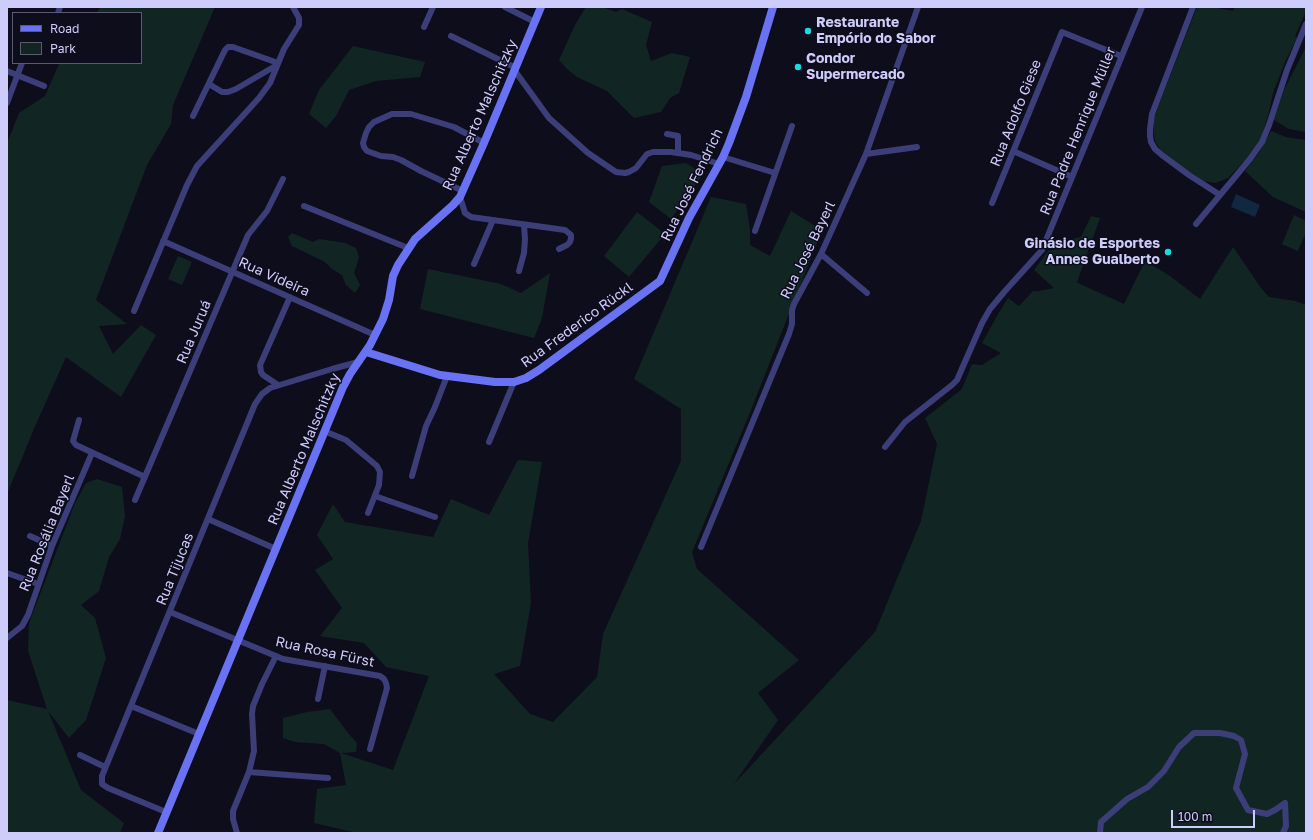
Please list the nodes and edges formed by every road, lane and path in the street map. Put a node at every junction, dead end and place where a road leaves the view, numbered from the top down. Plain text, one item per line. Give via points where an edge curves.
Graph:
1 (293, 7) edge
2 (433, 7) edge
3 (505, 7) edge
4 (541, 7) edge
5 (773, 7) edge
6 (918, 7) edge
7 (1142, 7) edge
8 (1194, 7) edge
9 (535, 22) junction
10 (1306, 24) edge
11 (424, 26) dead end
12 (451, 36) dead end
13 (1121, 56) junction
14 (22, 64) edge
15 (278, 64) junction
16 (515, 69) junction
17 (7, 71) edge
18 (18, 76) junction
19 (209, 84) junction
20 (44, 86) dead end
21 (7, 103) edge
22 (192, 116) dead end
23 (792, 126) dead end
24 (667, 134) dead end
25 (484, 144) junction
26 (917, 147) dead end
27 (1013, 151) junction
28 (678, 153) junction
29 (866, 154) junction
30 (721, 160) junction
31 (776, 173) junction
32 (1072, 177) junction
33 (283, 179) dead end
34 (461, 194) junction
35 (1220, 195) junction
36 (992, 203) dead end
37 (304, 206) dead end
38 (492, 220) junction
39 (1196, 224) dead end
40 (524, 225) junction
41 (755, 231) dead end
42 (163, 242) junction
43 (408, 248) junction
44 (559, 249) dead end
45 (821, 254) junction
46 (474, 264) dead end
47 (519, 271) dead end
48 (232, 272) junction
49 (660, 281) joint
50 (867, 293) dead end
51 (290, 297) junction
52 (134, 311) dead end
53 (375, 335) junction
54 (366, 352) junction
55 (358, 362) junction
56 (447, 376) junction
57 (514, 382) junction
58 (278, 385) junction
59 (79, 420) dead end
60 (324, 431) junction
61 (489, 442) dead end
62 (886, 447) dead end
63 (92, 452) junction
64 (412, 476) dead end
65 (145, 477) junction
66 (375, 496) junction
67 (135, 500) dead end
68 (368, 513) dead end
69 (435, 517) dead end
70 (208, 519) junction
71 (30, 536) dead end
72 (52, 546) junction
73 (701, 547) dead end
74 (276, 549) junction
75 (7, 573) edge
76 (38, 584) junction
77 (170, 612) junction
78 (7, 638) edge
79 (238, 640) junction
80 (276, 656) junction
81 (325, 666) junction
82 (318, 699) dead end
83 (131, 706) junction
84 (199, 734) junction
85 (370, 749) dead end
86 (80, 755) dead end
87 (105, 767) junction
88 (249, 772) junction
89 (328, 778) dead end
90 (166, 812) junction
91 (158, 833) edge
92 (237, 833) edge
93 (1100, 833) edge
94 (1283, 833) edge

1 - 15 street via 299,18 299,25
2 - 11 street
3 - 9 street
4 - 9 street, Rua Alberto Malschitzky
5 - 30 street, Rua José Fendrich via 744,104
6 - 29 street, Rua José Bayerl
7 - 13 street, Rua Padre Henrique Müller
8 - 35 street via 1152,114 1150,136 1155,149 1162,156
9 - 16 street, Rua Alberto Malschitzky
10 - 35 street via 1262,142
12 - 16 street
13 - 27 street, Rua Adolfo Giese via 1062,32
13 - 32 street, Rua Padre Henrique Müller
14 - 18 street
15 - 19 street via 228,92 222,92
15 - 19 street via 228,47
15 - 42 street via 270,83 259,98 197,166
16 - 25 street, Rua Alberto Malschitzky
16 - 28 street via 543,112 588,153 616,172 629,172 636,168 647,154 653,152
17 - 18 street
18 - 20 street
18 - 21 street
19 - 22 street
23 - 31 street
24 - 28 street via 678,136
25 - 34 street, Rua Alberto Malschitzky
25 - 34 street via 447,125 402,113 392,114 374,122 363,138 365,149 381,156 401,160
26 - 29 street
27 - 32 street
27 - 36 street, Rua Adolfo Giese
28 - 30 street
29 - 45 street, Rua José Bayerl
30 - 31 street
30 - 49 street, Rua José Fendrich via 689,218
31 - 41 street
32 - 62 street, Rua Padre Henrique Müller via 1042,250 990,309 957,380 905,422
33 - 48 street, Rua Juruá via 267,211 248,236
34 - 38 street via 466,215
34 - 43 street, Rua Alberto Malschitzky
35 - 39 street
37 - 43 street
38 - 40 street
38 - 46 street
40 - 44 street via 569,232 570,242
40 - 47 street via 524,253
42 - 48 street, Rua Videira
42 - 52 street
43 - 53 street, Rua Alberto Malschitzky via 393,276 385,313
45 - 50 street
45 - 73 street, Rua José Bayerl via 794,304 789,334
48 - 51 street, Rua Videira
48 - 65 street, Rua Juruá
49 - 57 street, Rua Frederico Rückl via 539,370
51 - 53 street, Rua Videira
51 - 58 street via 260,365 263,375
53 - 54 street, Rua Alberto Malschitzky
54 - 55 street, Rua Alberto Malschitzky
54 - 56 street, Rua Frederico Rückl
55 - 58 street, Rua Tijucas
55 - 60 street, Rua Alberto Malschitzky via 343,387
56 - 57 street, Rua Frederico Rückl
56 - 64 street via 426,426
57 - 61 street
58 - 70 street, Rua Tijucas via 266,391 255,404
59 - 63 street via 73,441
60 - 66 street via 346,440 377,466 380,479
60 - 74 street, Rua Alberto Malschitzky
63 - 65 street
63 - 72 street, Rua Rosália Bayerl
65 - 67 street, Rua Juruá
66 - 68 street
66 - 69 street
70 - 74 street
70 - 77 street, Rua Tijucas
71 - 72 street
72 - 76 street, Rua Rosália Bayerl
74 - 79 street, Rua Alberto Malschitzky
75 - 76 street
76 - 78 street, Rua Rosália Bayerl via 25,621
77 - 79 street, Rua Rosa Fürst
77 - 83 street, Rua Tijucas
79 - 80 street, Rua Rosa Fürst
79 - 84 street, Rua Alberto Malschitzky
80 - 81 street, Rua Rosa Fürst
80 - 88 street via 253,706 254,751
81 - 82 street
81 - 85 street, Rua Rosa Fürst via 380,676 384,679 387,688
83 - 84 street
83 - 87 street, Rua Tijucas
84 - 90 street, Rua Alberto Malschitzky
86 - 87 street
87 - 90 street, Rua Tijucas via 101,780 104,786
88 - 89 street
88 - 92 street via 233,811
90 - 91 street, Rua Alberto Malschitzky
93 - 94 street via 1101,822 1127,799 1148,787 1164,771 1179,747 1194,733 1220,733 1241,740 1245,754 1236,788 1248,810 1266,814 1285,803 1286,826

